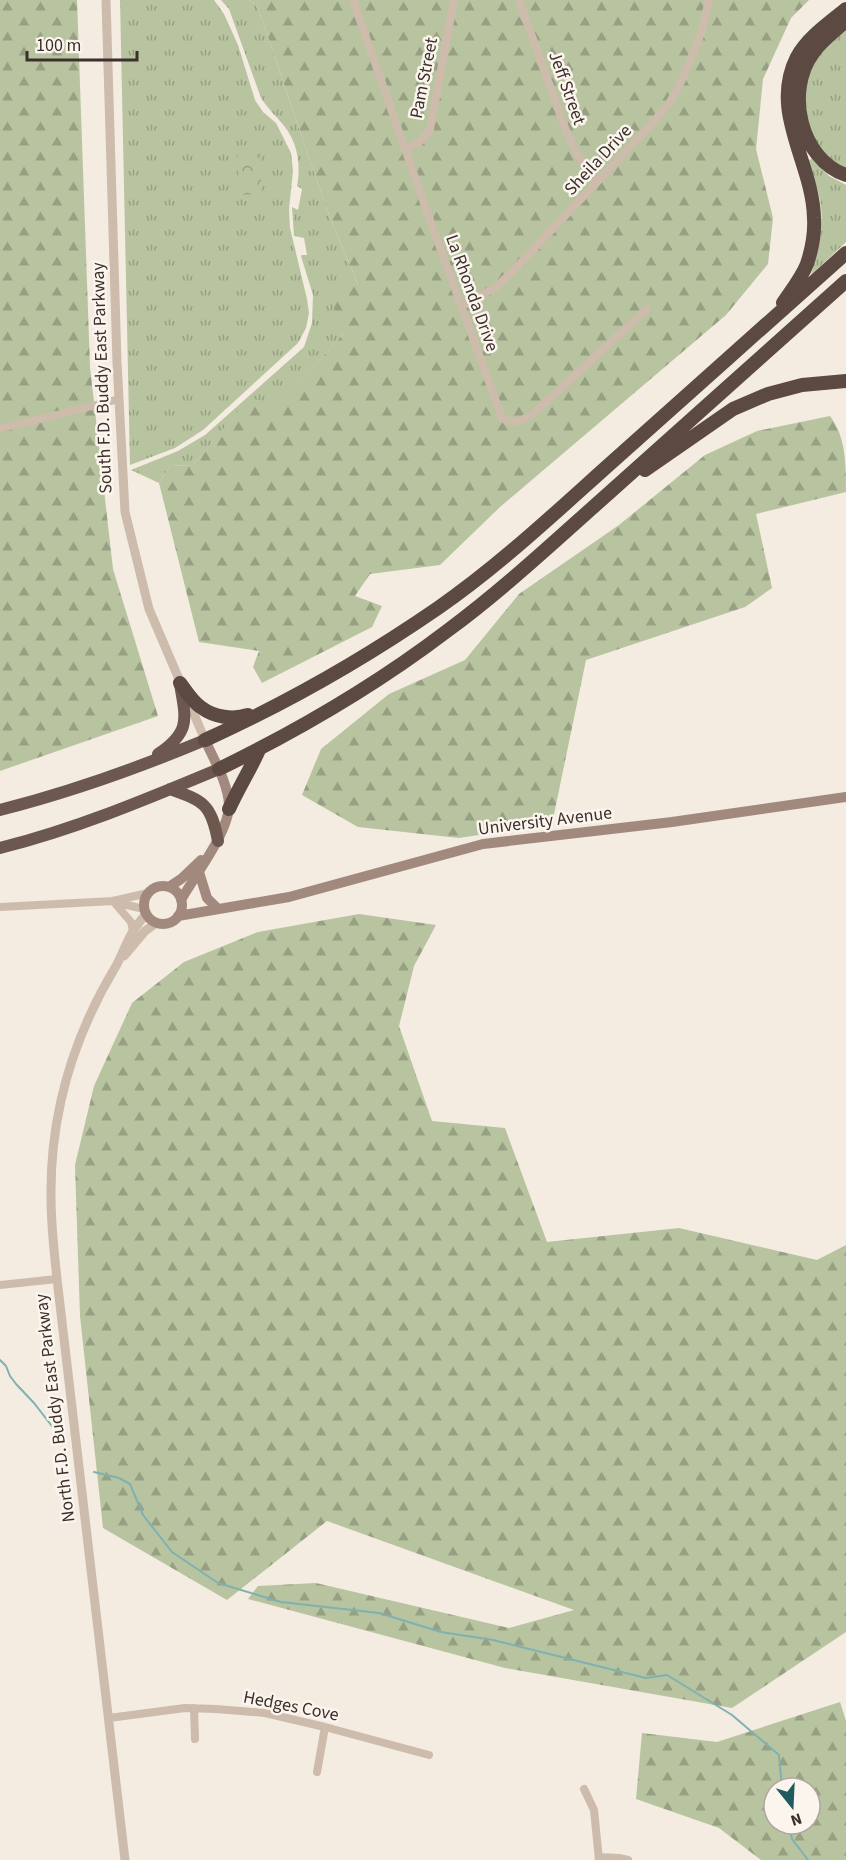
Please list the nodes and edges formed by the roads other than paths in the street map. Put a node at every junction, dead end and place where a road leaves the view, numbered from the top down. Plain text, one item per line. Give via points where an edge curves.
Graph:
1 (106, 0) edge
2 (353, 0) edge
3 (454, 0) edge
4 (519, 0) edge
5 (698, 0) edge
6 (708, 3) edge
7 (846, 9) edge
8 (846, 21) edge
9 (405, 148) junction
10 (846, 176) edge
11 (596, 182) junction
12 (846, 253) edge
13 (846, 281) edge
14 (462, 306) junction
15 (647, 309) dead end
16 (770, 321) junction
17 (846, 381) edge
18 (119, 399) junction
19 (0, 428) edge
20 (583, 516) junction
21 (180, 683) junction
22 (286, 701) junction
23 (205, 740) junction
24 (259, 750) junction
25 (139, 767) junction
26 (219, 769) junction
27 (170, 789) junction
28 (846, 797) edge
29 (229, 809) junction
30 (0, 810) edge
31 (218, 841) junction
32 (0, 848) edge
33 (208, 855) junction
34 (198, 872) junction
35 (169, 887) junction
36 (148, 893) junction
37 (113, 901) junction
38 (181, 902) junction
39 (0, 907) edge
40 (218, 909) junction
41 (145, 912) junction
42 (178, 916) junction
43 (156, 923) junction
44 (133, 931) junction
45 (118, 962) junction
46 (57, 1279) junction
47 (0, 1285) edge
48 (194, 1708) junction
49 (109, 1718) junction
50 (325, 1727) junction
51 (195, 1739) dead end
52 (429, 1755) dead end
53 (317, 1772) dead end
54 (584, 1789) dead end
55 (599, 1858) edge
56 (125, 1860) edge
57 (628, 1860) edge

1 - 18 street, South F.D. Buddy East Parkway
2 - 9 street, La Rhonda Drive
3 - 9 street, Pam Street via 430,129 416,145
4 - 11 street, Jeff Street via 565,128
5 - 6 street
6 - 11 street, Sheila Drive via 702,31 670,102
7 - 16 highway via 812,38 790,75 790,121 810,189 813,241 807,266
8 - 10 highway via 812,54 799,87 799,108 811,144 823,161
9 - 14 street, La Rhonda Drive
11 - 14 street, Sheila Drive via 509,275
12 - 16 highway
13 - 20 highway
14 - 15 street, La Rhonda Drive via 502,418 516,423 537,411
16 - 22 highway via 498,561 382,645
17 - 20 highway via 802,385 733,409
18 - 19 street
18 - 21 street, South F.D. Buddy East Parkway via 125,512 149,609
20 - 24 highway via 449,631 384,676
21 - 22 highway via 201,708 228,718
21 - 23 street, South F.D. Buddy East Parkway
21 - 25 highway via 185,716 182,732 171,745
22 - 23 highway
23 - 25 highway
23 - 26 main road
24 - 26 highway
24 - 29 highway
25 - 30 highway
26 - 27 highway
26 - 29 main road
27 - 31 highway via 203,803 214,821
27 - 32 highway via 111,814
28 - 40 main road, University Avenue via 483,844 289,897
29 - 31 main road
31 - 33 main road
33 - 34 main road
33 - 35 main road
34 - 38 main road
34 - 40 main road via 207,898
35 - 36 main road via 158,886
35 - 38 main road via 179,894
36 - 37 street
36 - 41 main road
37 - 39 street
37 - 41 street
37 - 44 street via 131,922
38 - 40 main road, University Avenue
38 - 42 main road
40 - 42 main road, University Avenue
41 - 43 main road
41 - 44 street
42 - 43 main road via 168,923
43 - 45 street
44 - 45 street
45 - 46 street, North F.D. Buddy East Parkway via 80,1038 58,1109 51,1197
46 - 47 street
46 - 49 street, North F.D. Buddy East Parkway
48 - 49 street, Hedges Cove
48 - 50 street, Hedges Cove via 265,1713
48 - 51 street
49 - 56 street, North F.D. Buddy East Parkway
50 - 52 street, Hedges Cove
50 - 53 street
54 - 55 street via 594,1810
55 - 57 street

